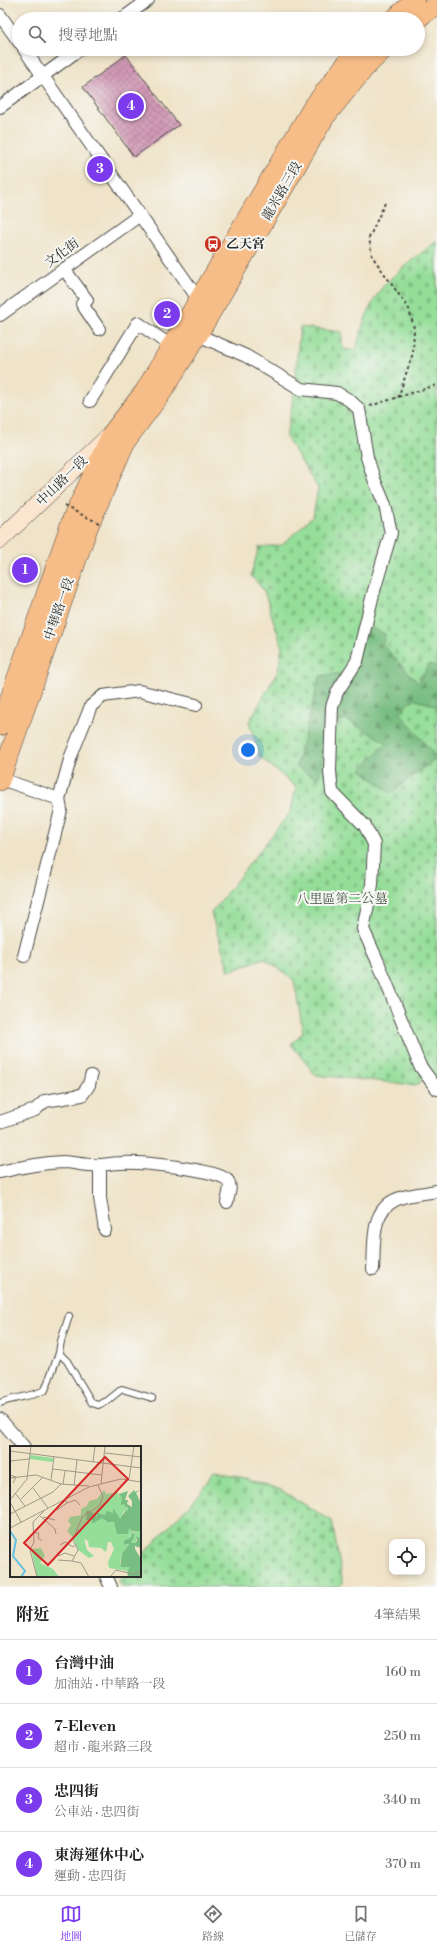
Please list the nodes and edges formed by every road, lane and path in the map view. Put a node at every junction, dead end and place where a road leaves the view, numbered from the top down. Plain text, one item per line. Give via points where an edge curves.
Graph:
1 (148, 0) edge
2 (415, 0) edge
3 (134, 4) edge
4 (437, 5) edge
5 (128, 12) edge
6 (402, 12) edge
7 (425, 13) edge
8 (0, 15) edge
9 (12, 32) edge
10 (29, 56) edge
11 (70, 56) edge
12 (353, 56) edge
13 (377, 56) edge
14 (43, 76) junction
15 (0, 107) edge
16 (385, 203) dead end
17 (140, 215) junction
18 (64, 269) junction
19 (206, 304) junction
20 (0, 315) edge
21 (99, 329) dead end
22 (198, 335) junction
23 (171, 346) junction
24 (437, 385) edge
25 (398, 398) junction
26 (90, 401) dead end
27 (359, 409) junction
28 (119, 437) junction
29 (64, 506) dead end
30 (99, 523) dead end
31 (0, 540) edge
32 (196, 705) dead end
33 (0, 726) edge
34 (0, 780) edge
35 (59, 799) junction
36 (24, 956) dead end
37 (91, 1076) dead end
38 (437, 1089) edge
39 (0, 1122) edge
40 (100, 1166) junction
41 (0, 1172) edge
42 (437, 1191) edge
43 (227, 1202) dead end
44 (105, 1230) dead end
45 (373, 1270) dead end
46 (69, 1316) dead end
47 (60, 1353) junction
48 (152, 1398) dead end
49 (0, 1403) edge
50 (0, 1419) edge
51 (23, 1446) edge
52 (106, 1577) edge
53 (111, 1587) edge

1 - 3 street
2 - 6 main road
3 - 5 street
4 - 7 main road
8 - 9 street
10 - 14 street
11 - 14 street
12 - 19 main road, 龍米路三段 via 312,108
13 - 19 main road, 龍米路三段 via 325,117
14 - 15 street
14 - 17 street
16 - 25 path via 369,238 372,256 409,309 414,328 413,353
17 - 18 street, 文化街
17 - 19 street
18 - 20 street, 文化街
18 - 21 street via 87,300 82,304
19 - 22 main road, 龍米路三段
19 - 23 main road, 龍米路三段
22 - 27 street via 246,356 301,389 337,393
22 - 28 main road, 龍米路三段 via 161,394
23 - 26 street via 138,323
23 - 28 main road, 龍米路三段
24 - 25 path
25 - 27 path
27 - 38 street via 368,457 385,505 391,533 357,661 337,692 332,707 332,792 365,826 374,844 372,885 363,929 420,1066
28 - 31 main road, 中山路一段
28 - 33 main road, 中華路一段 via 72,519
28 - 34 main road, 中華路一段
29 - 30 path, bridge
32 - 35 street via 139,691 103,696 91,706 71,756
34 - 35 street
35 - 36 street via 60,810
37 - 39 street via 89,1085 82,1095 45,1101 35,1110
40 - 41 street via 66,1162
40 - 43 street via 122,1163 220,1174 228,1181 230,1187
40 - 44 street via 100,1198
42 - 45 street via 402,1197 388,1204 379,1213 375,1230
46 - 47 lane
47 - 48 lane via 92,1403 98,1405 107,1401 122,1389
47 - 49 lane via 45,1390
50 - 51 street
52 - 53 street

